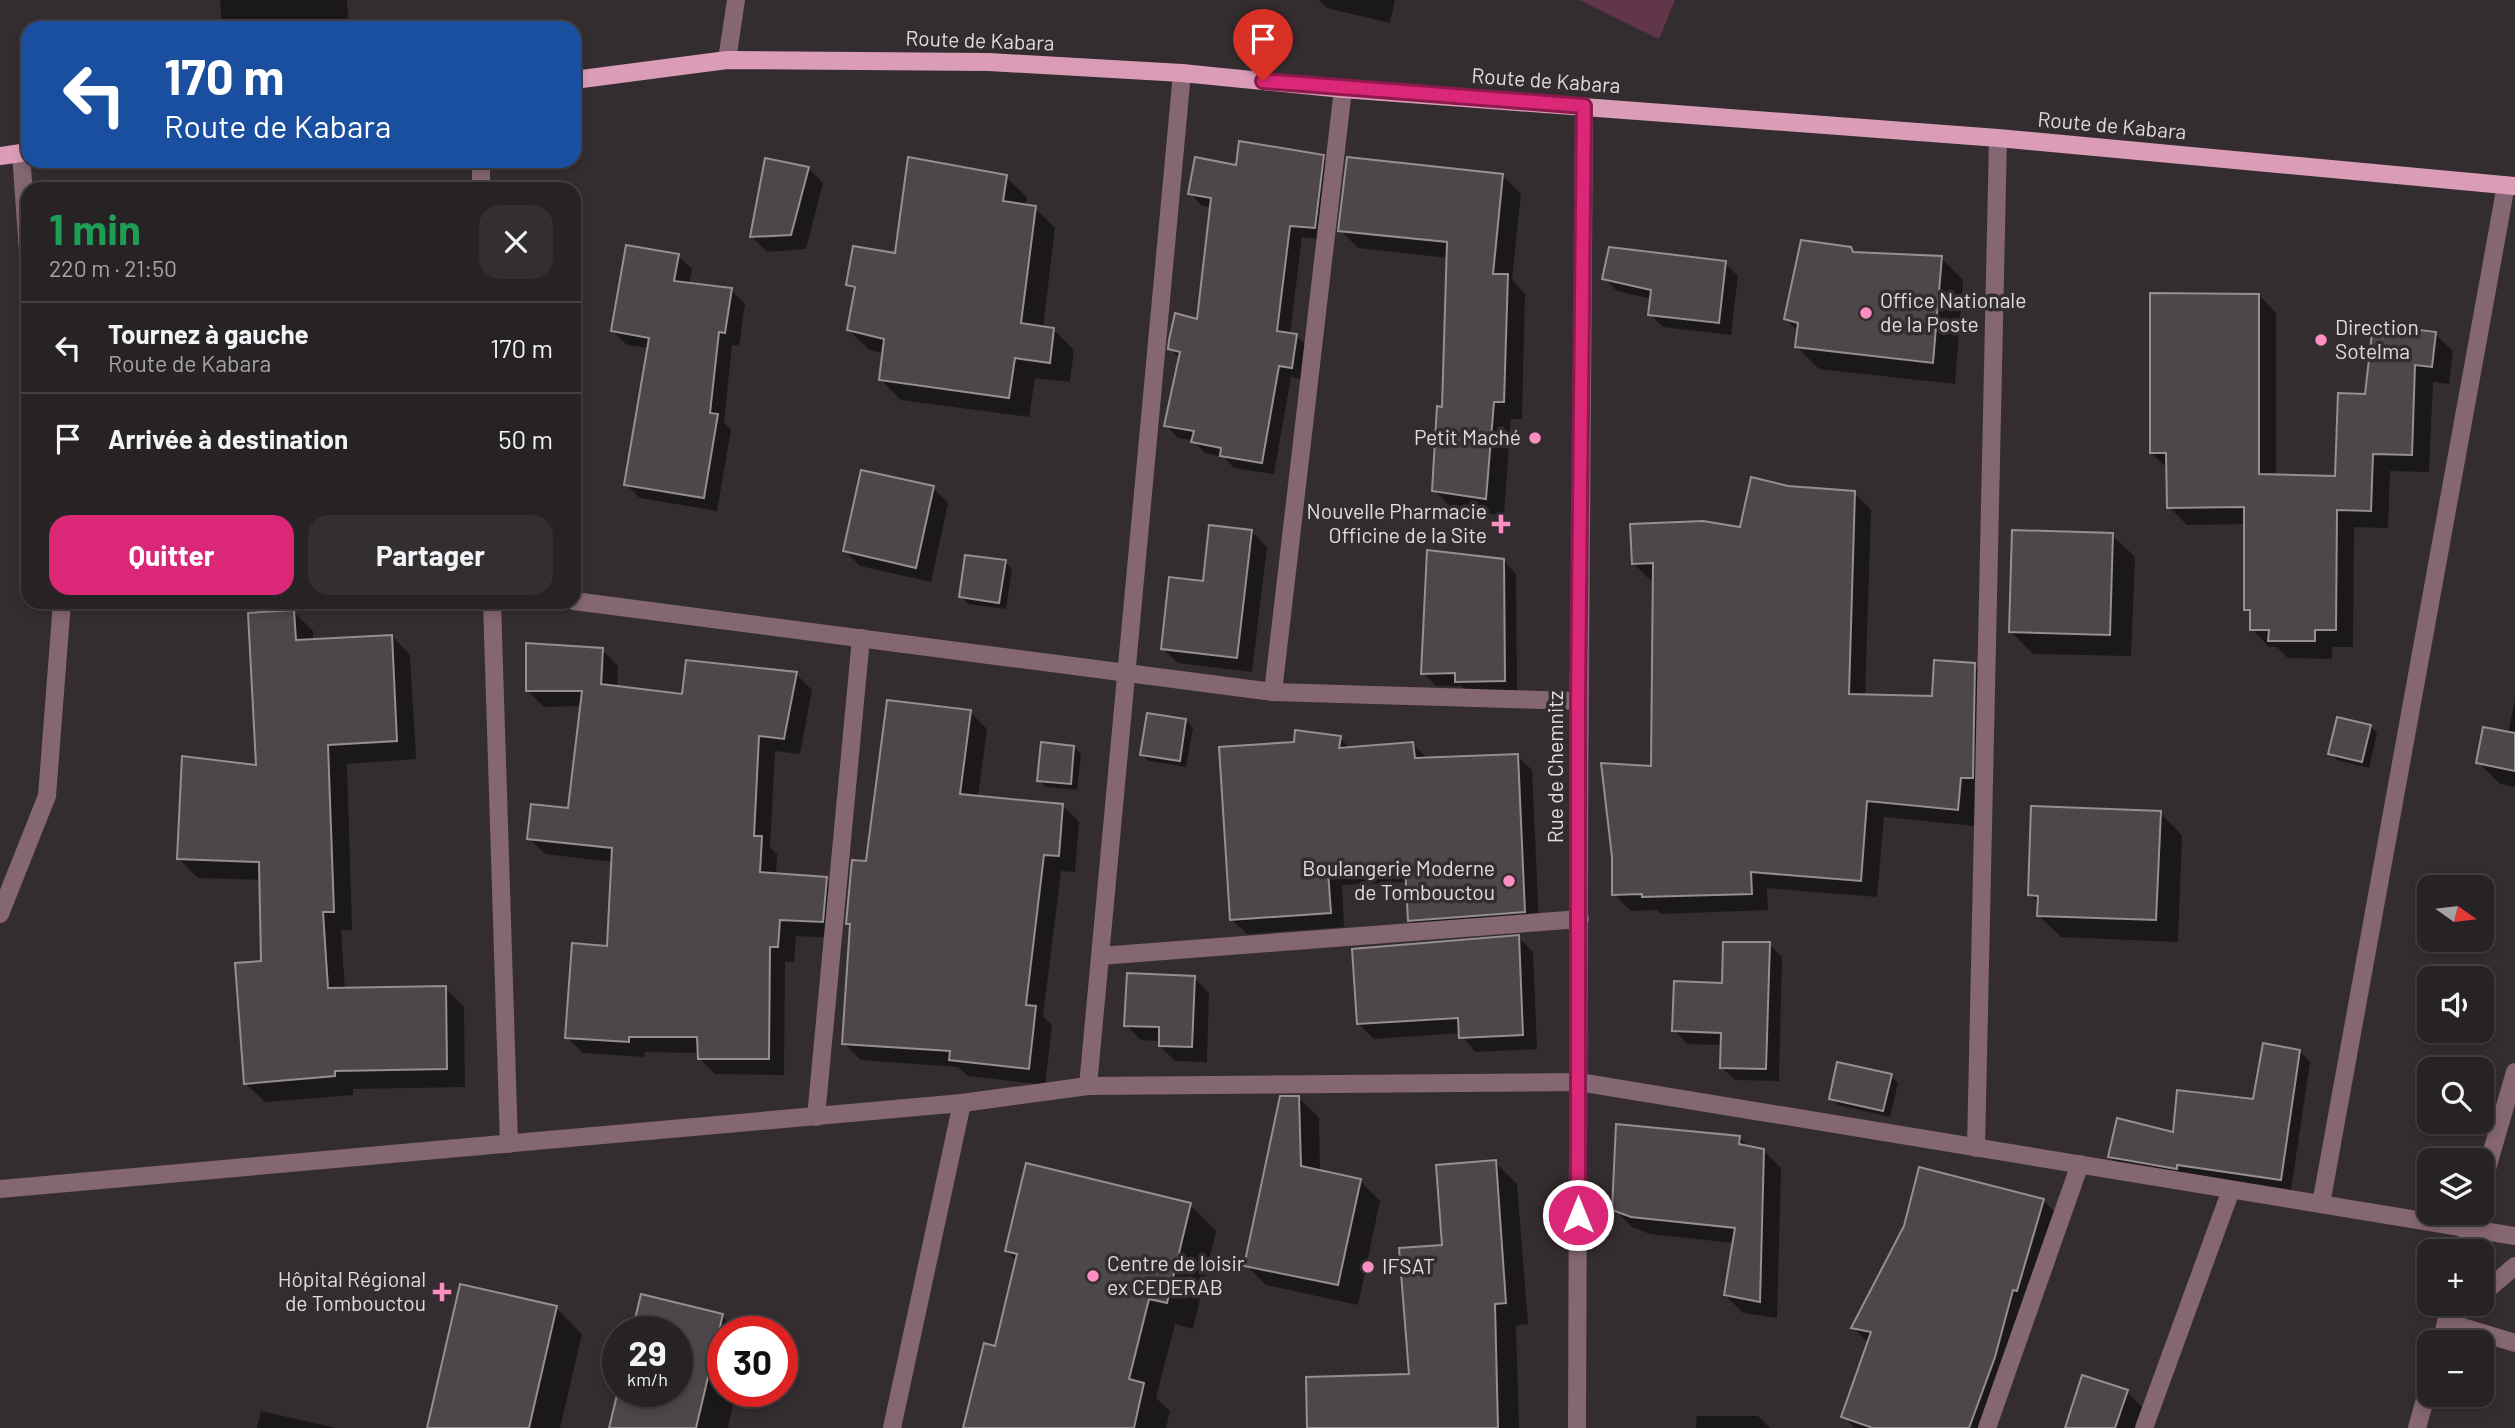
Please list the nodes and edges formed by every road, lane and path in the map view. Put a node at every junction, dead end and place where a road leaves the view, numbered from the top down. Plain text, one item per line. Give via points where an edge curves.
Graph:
1 (736, 0) edge
2 (727, 60) junction
3 (1182, 73) junction
4 (581, 79) edge
5 (1343, 89) junction
6 (1584, 106) junction
7 (1998, 138) junction
8 (21, 153) edge
9 (0, 156) edge
10 (2510, 185) edge
11 (581, 602) edge
12 (61, 609) edge
13 (492, 609) edge
14 (861, 638) junction
15 (1127, 673) junction
16 (1273, 692) junction
17 (1578, 701) junction
18 (0, 914) edge
19 (1580, 919) junction
20 (1100, 957) junction
21 (2515, 1072) edge
22 (1579, 1083) junction
23 (1088, 1086) junction
24 (962, 1103) junction
25 (816, 1117) junction
26 (509, 1144) junction
27 (1976, 1148) junction
28 (2493, 1148) edge
29 (2080, 1164) junction
30 (0, 1189) edge
31 (2231, 1190) junction
32 (2321, 1204) junction
33 (2417, 1215) edge
34 (2483, 1225) edge
35 (2515, 1236) edge
36 (2515, 1266) edge
37 (2494, 1284) edge
38 (2448, 1316) edge
39 (2454, 1316) edge
40 (2446, 1322) junction
41 (2444, 1330) edge
42 (2515, 1343) edge
43 (2423, 1407) edge
44 (892, 1428) edge
45 (1577, 1428) edge
46 (1987, 1428) edge
47 (2144, 1428) edge
48 (2417, 1428) edge

1 - 2 street
2 - 3 main road, Route de Kabara via 989,62
2 - 4 main road, Route de Kabara
3 - 5 main road, Route de Kabara
3 - 15 street
5 - 6 main road, Route de Kabara
5 - 16 street
6 - 7 main road, Route de Kabara
6 - 17 street, Rue de Chemnitz
7 - 10 main road, Route de Kabara
7 - 27 street
8 - 9 main road
10 - 32 street
11 - 14 street
12 - 18 street via 47,796
13 - 26 street
14 - 15 street
14 - 25 street
15 - 16 street
15 - 20 street
16 - 17 street
17 - 19 street, Rue de Chemnitz
19 - 20 street
19 - 22 street, Rue de Chemnitz
20 - 23 street
21 - 28 street
22 - 23 street
22 - 27 street
22 - 45 street, Rue de Chemnitz
23 - 24 street
24 - 25 street
24 - 44 street
25 - 26 street
26 - 30 street
27 - 29 street
29 - 31 street
29 - 46 street
31 - 32 street
31 - 47 street
32 - 33 street
34 - 35 street
36 - 37 street
38 - 40 street
39 - 40 street
40 - 41 street
40 - 42 street
43 - 48 street

